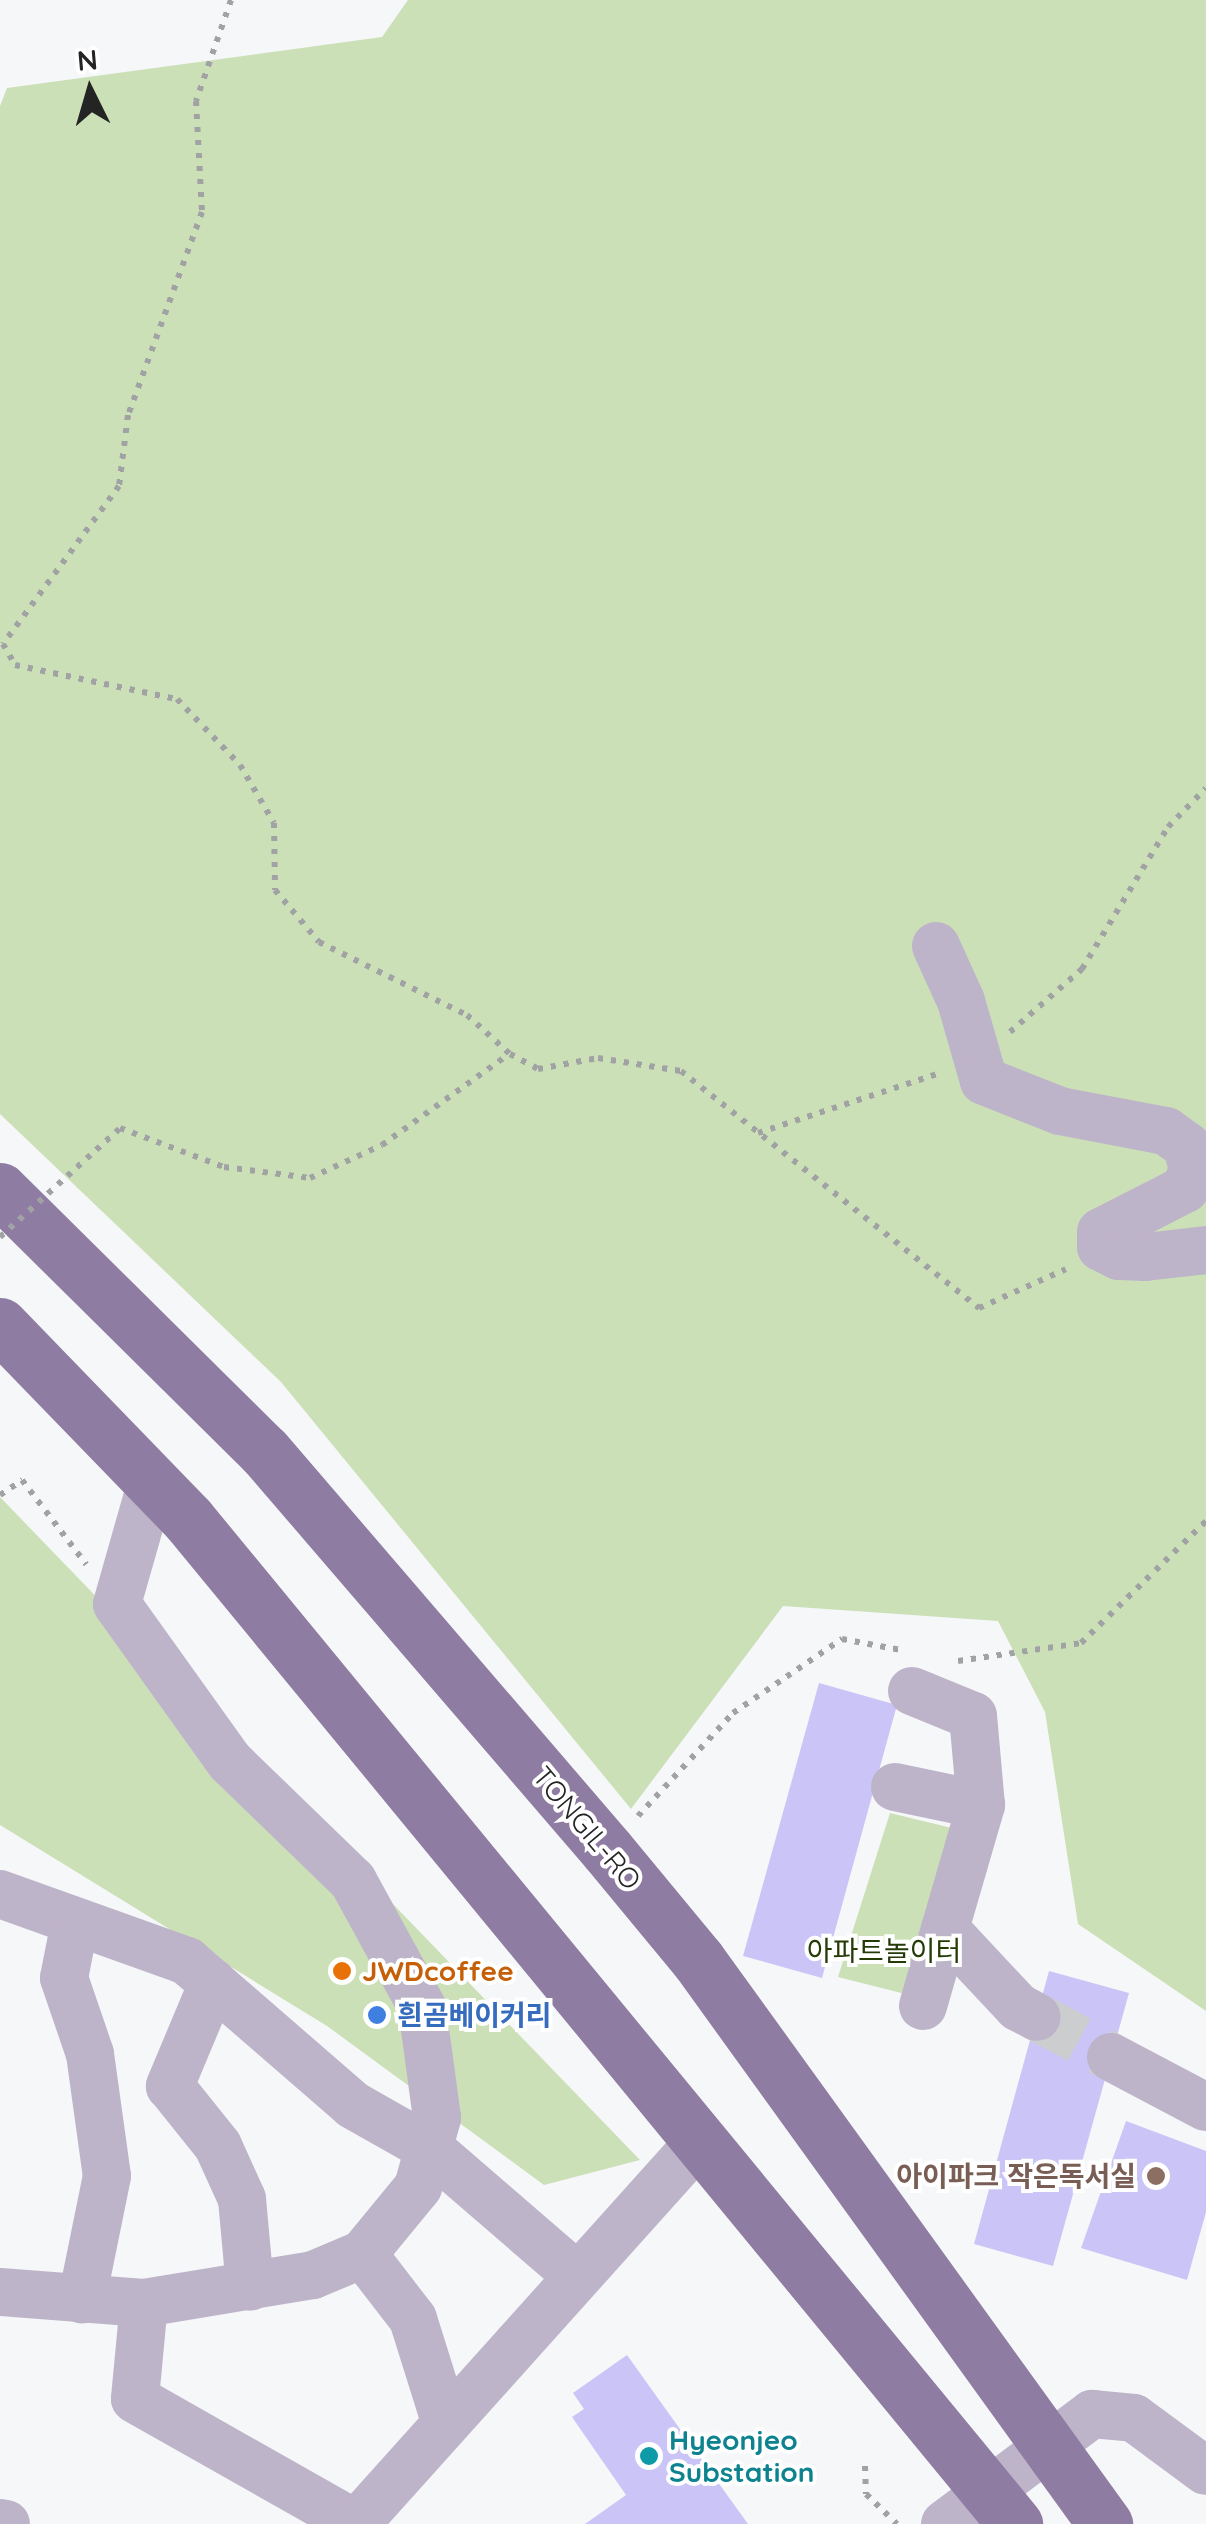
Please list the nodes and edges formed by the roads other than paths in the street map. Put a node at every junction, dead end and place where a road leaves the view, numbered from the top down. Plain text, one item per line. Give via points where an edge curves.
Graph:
1 (936, 946) dead end
2 (0, 1190) edge
3 (1206, 1250) edge
4 (0, 1325) edge
5 (152, 1481) junction
6 (912, 1691) dead end
7 (894, 1787) dead end
8 (981, 1805) junction
9 (0, 1894) edge
10 (75, 1922) junction
11 (945, 1929) junction
12 (212, 1982) junction
13 (923, 2006) dead end
14 (1037, 2017) tunnel mouth
15 (1111, 2057) tunnel mouth
16 (1206, 2107) edge
17 (699, 2142) junction
18 (428, 2148) junction
19 (363, 2254) junction
20 (575, 2274) junction
21 (250, 2287) junction
22 (0, 2292) edge
23 (82, 2299) junction
24 (144, 2304) junction
25 (446, 2422) junction
26 (1048, 2442) junction
27 (1206, 2471) edge
28 (1002, 2507) edge
29 (356, 2524) edge
30 (945, 2524) edge
31 (1106, 2524) edge

1 - 3 street via 962,1001 984,1080 1060,1112 1166,1132 1187,1146 1193,1170 1186,1189 1101,1232 1101,1246 1145,1257
2 - 26 main road, TONGIL-RO via 264,1451 607,1850 698,1960
4 - 5 main road
5 - 17 main road
5 - 18 street via 117,1604 230,1762 353,1881 422,2008 436,2118
6 - 8 street via 974,1716
7 - 8 street
8 - 11 street
9 - 10 street
10 - 12 street via 188,1960
10 - 23 street via 64,1978 90,2054 106,2176
11 - 13 street
11 - 14 street via 1018,2007
12 - 18 street via 354,2105
12 - 21 street via 170,2086 218,2146 242,2199
15 - 16 street
17 - 20 street
17 - 28 main road
18 - 19 street via 418,2187
18 - 20 street
19 - 21 street via 313,2275
19 - 25 street via 413,2319
20 - 25 street
21 - 24 street
22 - 23 street
23 - 24 street
24 - 29 street via 135,2399
25 - 29 street
26 - 27 street via 1092,2414 1134,2418
26 - 28 street
26 - 31 main road, TONGIL-RO
28 - 30 street

